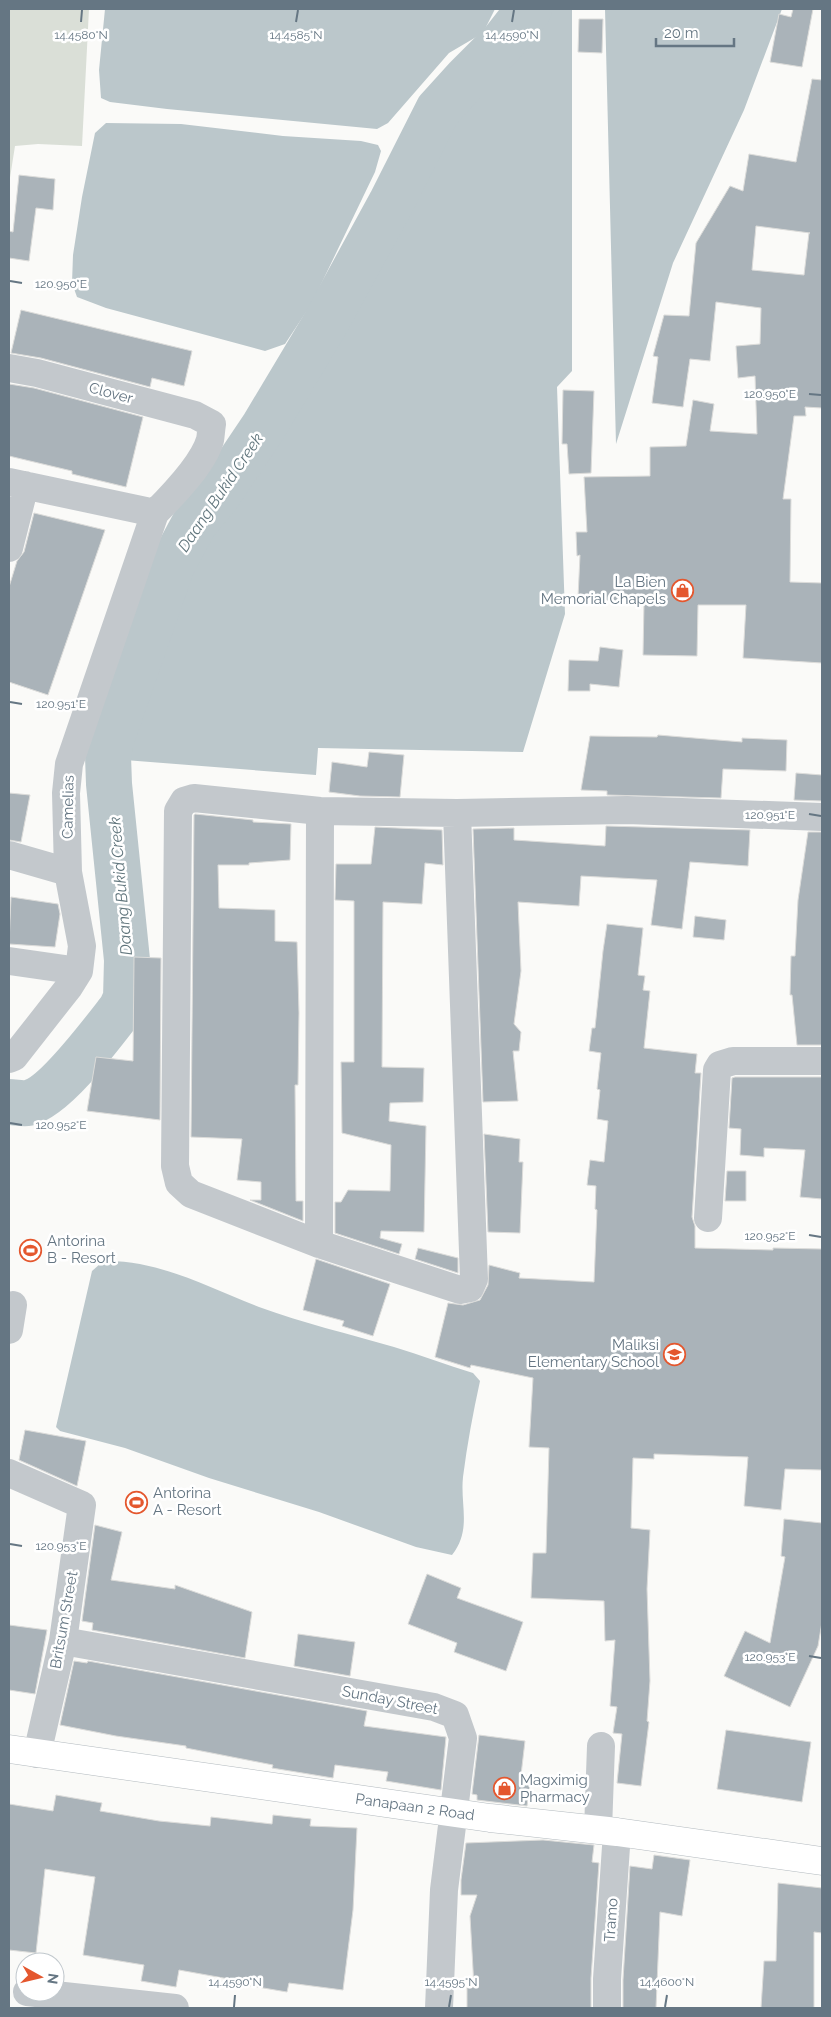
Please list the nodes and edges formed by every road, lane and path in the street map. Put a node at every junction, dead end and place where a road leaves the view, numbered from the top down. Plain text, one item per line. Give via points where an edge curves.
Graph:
1 (9, 368) edge
2 (17, 484) edge
3 (155, 513) junction
4 (9, 548) edge
5 (320, 812) junction
6 (457, 813) junction
7 (822, 817) edge
8 (9, 855) edge
9 (68, 872) junction
10 (9, 961) edge
11 (79, 971) junction
12 (9, 1059) edge
13 (822, 1061) edge
14 (708, 1218) dead end
15 (319, 1244) junction
16 (9, 1472) edge
17 (63, 1641) junction
18 (601, 1746) dead end
19 (9, 1749) edge
20 (37, 1754) junction
21 (454, 1812) junction
22 (607, 1831) junction
23 (822, 1861) edge
24 (65, 1996) edge
25 (175, 2008) edge
26 (439, 2008) edge
27 (607, 2008) edge

1 - 3 street, Clover via 195,415 212,424 210,440 199,461
2 - 3 street
2 - 4 street
3 - 9 street, Camelias via 69,764 66,793
5 - 6 street
5 - 15 street
5 - 15 street via 194,798 184,801 178,811 175,1166 179,1183 191,1194
6 - 7 street via 627,810
6 - 15 street via 474,1279 470,1288 460,1290
8 - 9 street
9 - 11 street, Camelias via 82,946
10 - 11 street
11 - 12 street, Camelias via 69,988 14,1057
13 - 14 street via 733,1061 720,1065 717,1070
16 - 17 street, Britsum Street via 82,1505
17 - 20 street, Britsum Street
17 - 21 street, Sunday Street via 434,1707 455,1715 463,1738
18 - 22 street, Tramo
19 - 20 street, Panapaan 2 Road
20 - 21 street, Panapaan 2 Road
21 - 22 street, Panapaan 2 Road
21 - 26 street, Sunday Street via 444,1890
22 - 23 street, Panapaan 2 Road
22 - 27 street, Tramo
24 - 25 street

